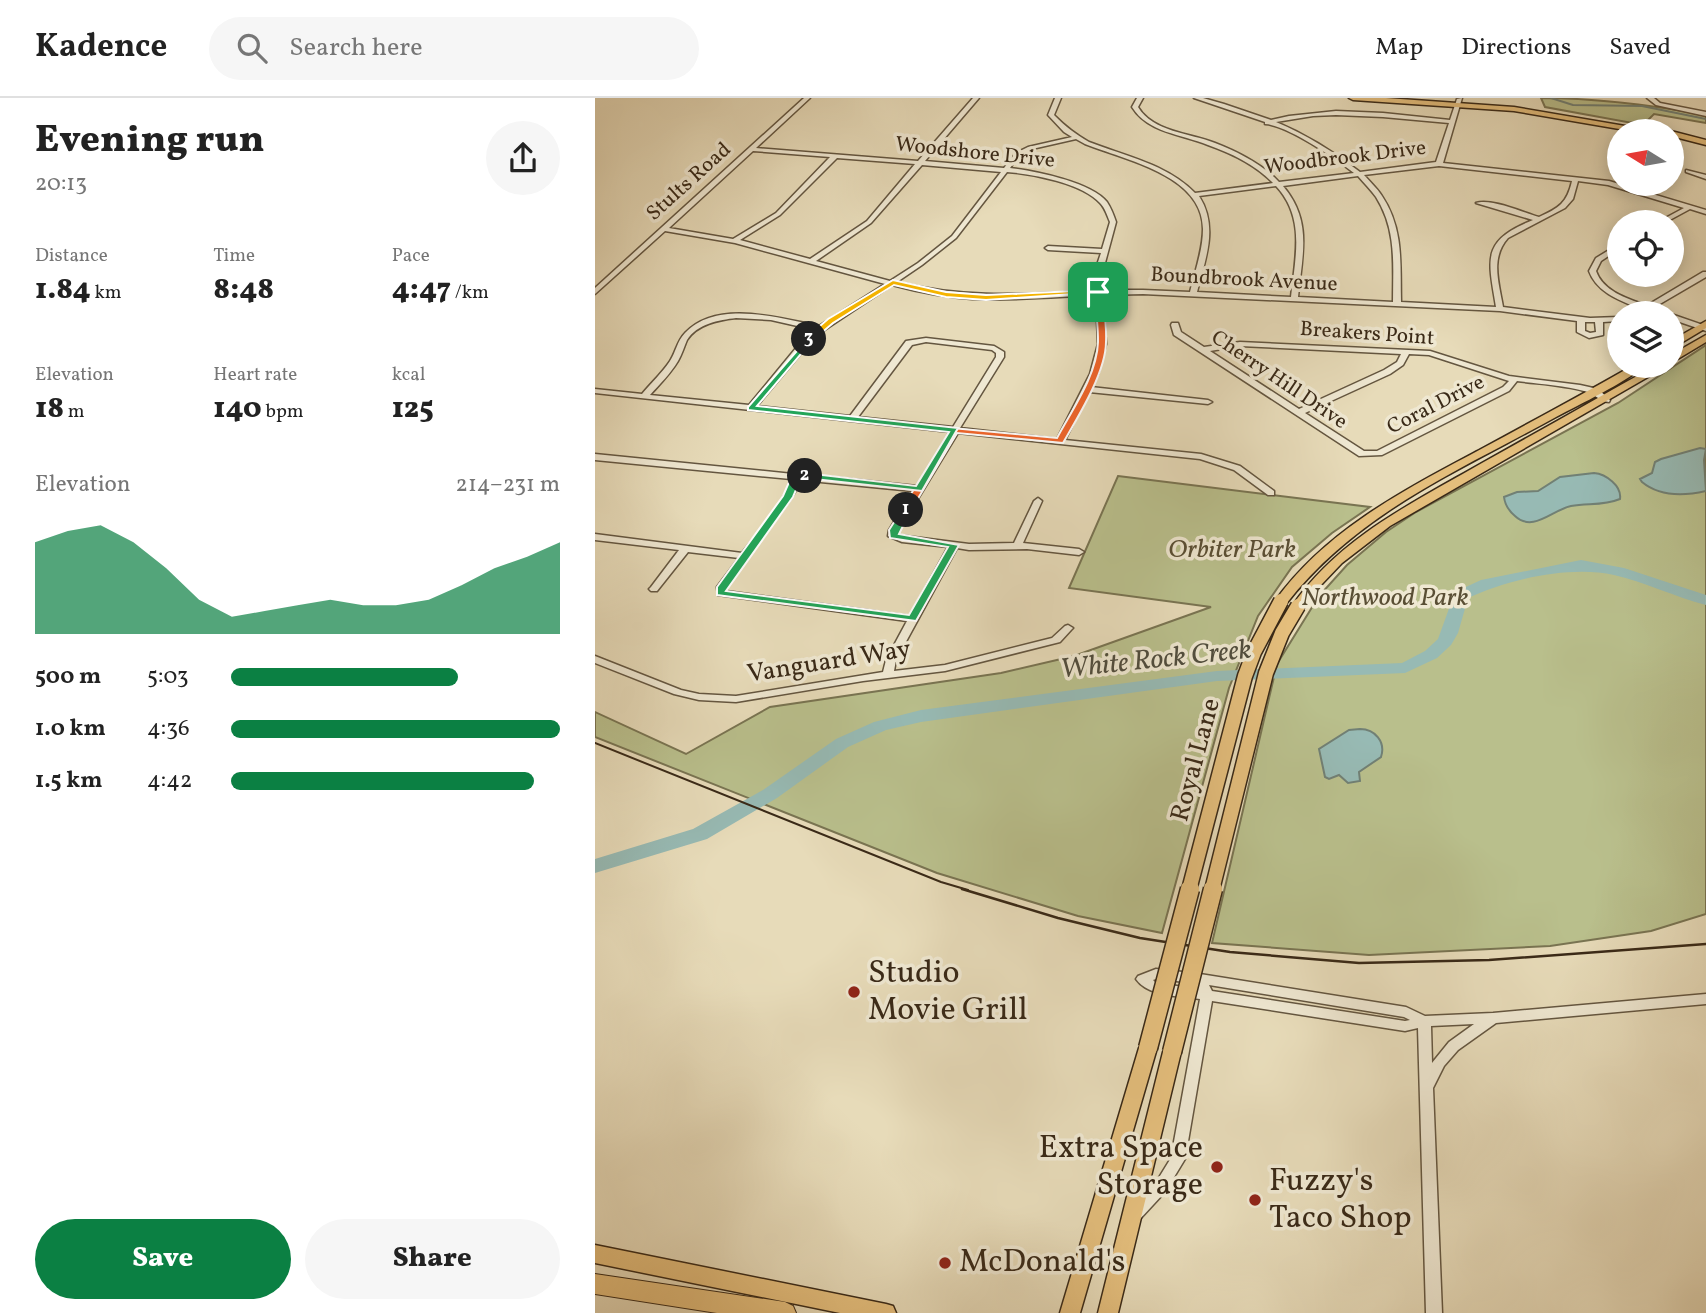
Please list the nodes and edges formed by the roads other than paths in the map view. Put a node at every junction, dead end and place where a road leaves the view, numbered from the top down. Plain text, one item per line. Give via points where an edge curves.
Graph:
1 (807, 98) edge
2 (976, 98) edge
3 (1058, 98) edge
4 (1140, 98) edge
5 (1197, 98) edge
6 (1353, 98) edge
7 (1443, 98) edge
8 (1650, 98) edge
9 (1460, 101) edge
10 (1706, 114) edge
11 (1603, 121) junction
12 (1267, 122) junction
13 (1453, 122) junction
14 (1607, 122) edge
15 (1607, 122) edge
16 (1079, 137) junction
17 (1684, 139) edge
18 (1706, 145) edge
19 (751, 149) junction
20 (835, 156) junction
21 (920, 163) junction
22 (1439, 164) junction
23 (1005, 170) junction
24 (1688, 171) dead end
25 (1358, 173) junction
26 (1706, 177) edge
27 (1576, 178) junction
28 (1277, 184) junction
29 (1193, 195) junction
30 (1479, 203) dead end
31 (1690, 207) junction
32 (1684, 210) edge
33 (1706, 212) edge
34 (1538, 219) junction
35 (664, 229) junction
36 (734, 241) junction
37 (1048, 248) dead end
38 (1105, 251) junction
39 (1607, 255) edge
40 (811, 261) junction
41 (1706, 274) edge
42 (893, 282) junction
43 (595, 292) edge
44 (1098, 292) junction
45 (1193, 295) junction
46 (1294, 300) junction
47 (1631, 301) edge
48 (1660, 301) edge
49 (1397, 305) junction
50 (1500, 309) junction
51 (1581, 319) junction
52 (1599, 320) junction
53 (1607, 320) edge
54 (1684, 320) edge
55 (1175, 325) dead end
56 (1705, 327) edge
57 (820, 329) junction
58 (1706, 338) edge
59 (1684, 339) edge
60 (1203, 350) junction
61 (1406, 352) junction
62 (1684, 352) edge
63 (1618, 378) edge
64 (1642, 378) edge
65 (1514, 380) junction
66 (1087, 389) junction
67 (595, 391) edge
68 (1591, 394) junction
69 (643, 397) junction
70 (1606, 400) junction
71 (1208, 402) dead end
72 (751, 408) junction
73 (1298, 413) junction
74 (852, 419) junction
75 (955, 430) junction
76 (1060, 442) junction
77 (1370, 456) joint
78 (595, 457) edge
79 (796, 475) junction
80 (919, 489) junction
81 (1271, 494) dead end
82 (1038, 501) dead end
83 (1346, 533) junction
84 (595, 537) edge
85 (1362, 540) junction
86 (954, 545) junction
87 (1017, 546) junction
88 (686, 548) junction
89 (1079, 552) dead end
90 (744, 556) junction
91 (654, 589) dead end
92 (913, 619) junction
93 (1067, 628) dead end
94 (595, 659) edge
95 (888, 674) junction
96 (1200, 979) junction
97 (1207, 995) junction
98 (1706, 999) edge
99 (1493, 1018) junction
100 (1424, 1021) junction
101 (1426, 1095) junction
102 (1129, 1222) junction
103 (595, 1254) edge
104 (595, 1284) edge
105 (785, 1313) edge
106 (886, 1313) edge
107 (1070, 1313) edge
108 (1108, 1313) edge
109 (1434, 1313) edge

1 - 19 street, Stults Road
2 - 21 street
3 - 16 street via 1051,115
4 - 28 street via 1137,111 1153,124 1235,155
5 - 12 street
6 - 9 main road
7 - 9 main road
8 - 10 street via 1658,104
9 - 11 main road via 1518,104
9 - 13 street
11 - 14 main road
11 - 15 main road
12 - 13 street via 1316,113
12 - 25 street via 1315,144
13 - 22 street
16 - 23 street via 1023,151
16 - 29 street via 1156,168
17 - 18 main road
19 - 20 street, Woodshore Drive
19 - 35 street, Stults Road
20 - 21 street, Woodshore Drive
20 - 36 street via 778,215
21 - 23 street, Woodshore Drive
21 - 40 street via 869,222
22 - 25 street, Woodbrook Drive
22 - 27 street, Woodbrook Drive
23 - 38 street, Woodshore Drive via 1058,179 1093,193 1112,214
23 - 42 street via 954,237
24 - 26 street
25 - 28 street, Woodbrook Drive
25 - 49 street via 1382,201 1394,228
27 - 31 street, Woodbrook Drive via 1626,187
27 - 34 street via 1565,204
28 - 29 street, Woodbrook Drive
28 - 46 street via 1294,205 1300,226
29 - 45 street via 1202,208 1206,231
30 - 34 street
31 - 32 street
31 - 33 street, Woodbrook Drive
34 - 50 street via 1509,235 1495,252
35 - 36 street, Boundbrook Avenue
35 - 43 street, Stults Road
36 - 40 street, Boundbrook Avenue
37 - 38 street
38 - 44 street, Woodshore Drive
39 - 47 street via 1594,264 1593,275 1609,292
40 - 42 street, Boundbrook Avenue
41 - 48 street
42 - 44 street, Boundbrook Avenue via 986,298
42 - 57 street
44 - 45 street, Boundbrook Avenue
44 - 66 street, Woodshore Drive via 1102,344
45 - 46 street, Boundbrook Avenue
46 - 49 street, Boundbrook Avenue
49 - 50 street, Boundbrook Avenue
50 - 51 street, Boundbrook Avenue
51 - 52 street, Boundbrook Avenue
51 - 52 street via 1581,332 1589,336 1600,333
52 - 53 street, Boundbrook Avenue
54 - 56 street
55 - 60 street, Cherry Hill Drive via 1177,333
56 - 59 main road
57 - 69 street via 750,316 705,323 689,332 672,365
57 - 72 street
58 - 62 main road
60 - 61 street, Breakers Point via 1240,344
60 - 73 street, Cherry Hill Drive
61 - 65 street, Breakers Point via 1441,355
61 - 73 street via 1387,372
63 - 68 main road, Royal Lane
64 - 70 main road, Royal Lane
65 - 68 street, Breakers Point
65 - 77 street, Coral Drive via 1506,389
66 - 71 street
66 - 76 street, Woodshore Drive
67 - 69 street
68 - 70 street, Breakers Point
68 - 83 main road, Royal Lane via 1412,491
69 - 72 street
70 - 85 main road, Royal Lane
72 - 74 street
73 - 77 street, Cherry Hill Drive via 1356,452
74 - 75 street
74 - 75 street via 909,343 926,340 993,348 1000,357
75 - 76 street
75 - 80 street
76 - 81 street via 1216,460 1237,468
78 - 79 street
79 - 80 street
79 - 90 street via 788,497
80 - 86 street via 894,536
82 - 87 street
83 - 85 main road
83 - 107 main road, Royal Lane, bridge via 1307,568 1281,601 1245,676 1148,1048
84 - 88 street
85 - 102 main road, Royal Lane, bridge via 1319,579 1298,606 1266,673
86 - 87 street
86 - 92 street
87 - 89 street
88 - 90 street
88 - 91 street
90 - 92 street via 720,593
92 - 95 street
93 - 95 street, Vanguard Way via 1056,640 975,661
94 - 95 street, Vanguard Way via 678,692 719,700
96 - 97 street
96 - 97 street via 1156,974 1142,979 1153,987
96 - 100 street via 1406,1012
97 - 100 street via 1405,1026
97 - 102 street via 1178,1159 1160,1188
98 - 99 street
99 - 100 street
99 - 101 street via 1442,1055
100 - 101 street
101 - 109 street
102 - 108 main road, Royal Lane
103 - 106 main road
104 - 105 highway

